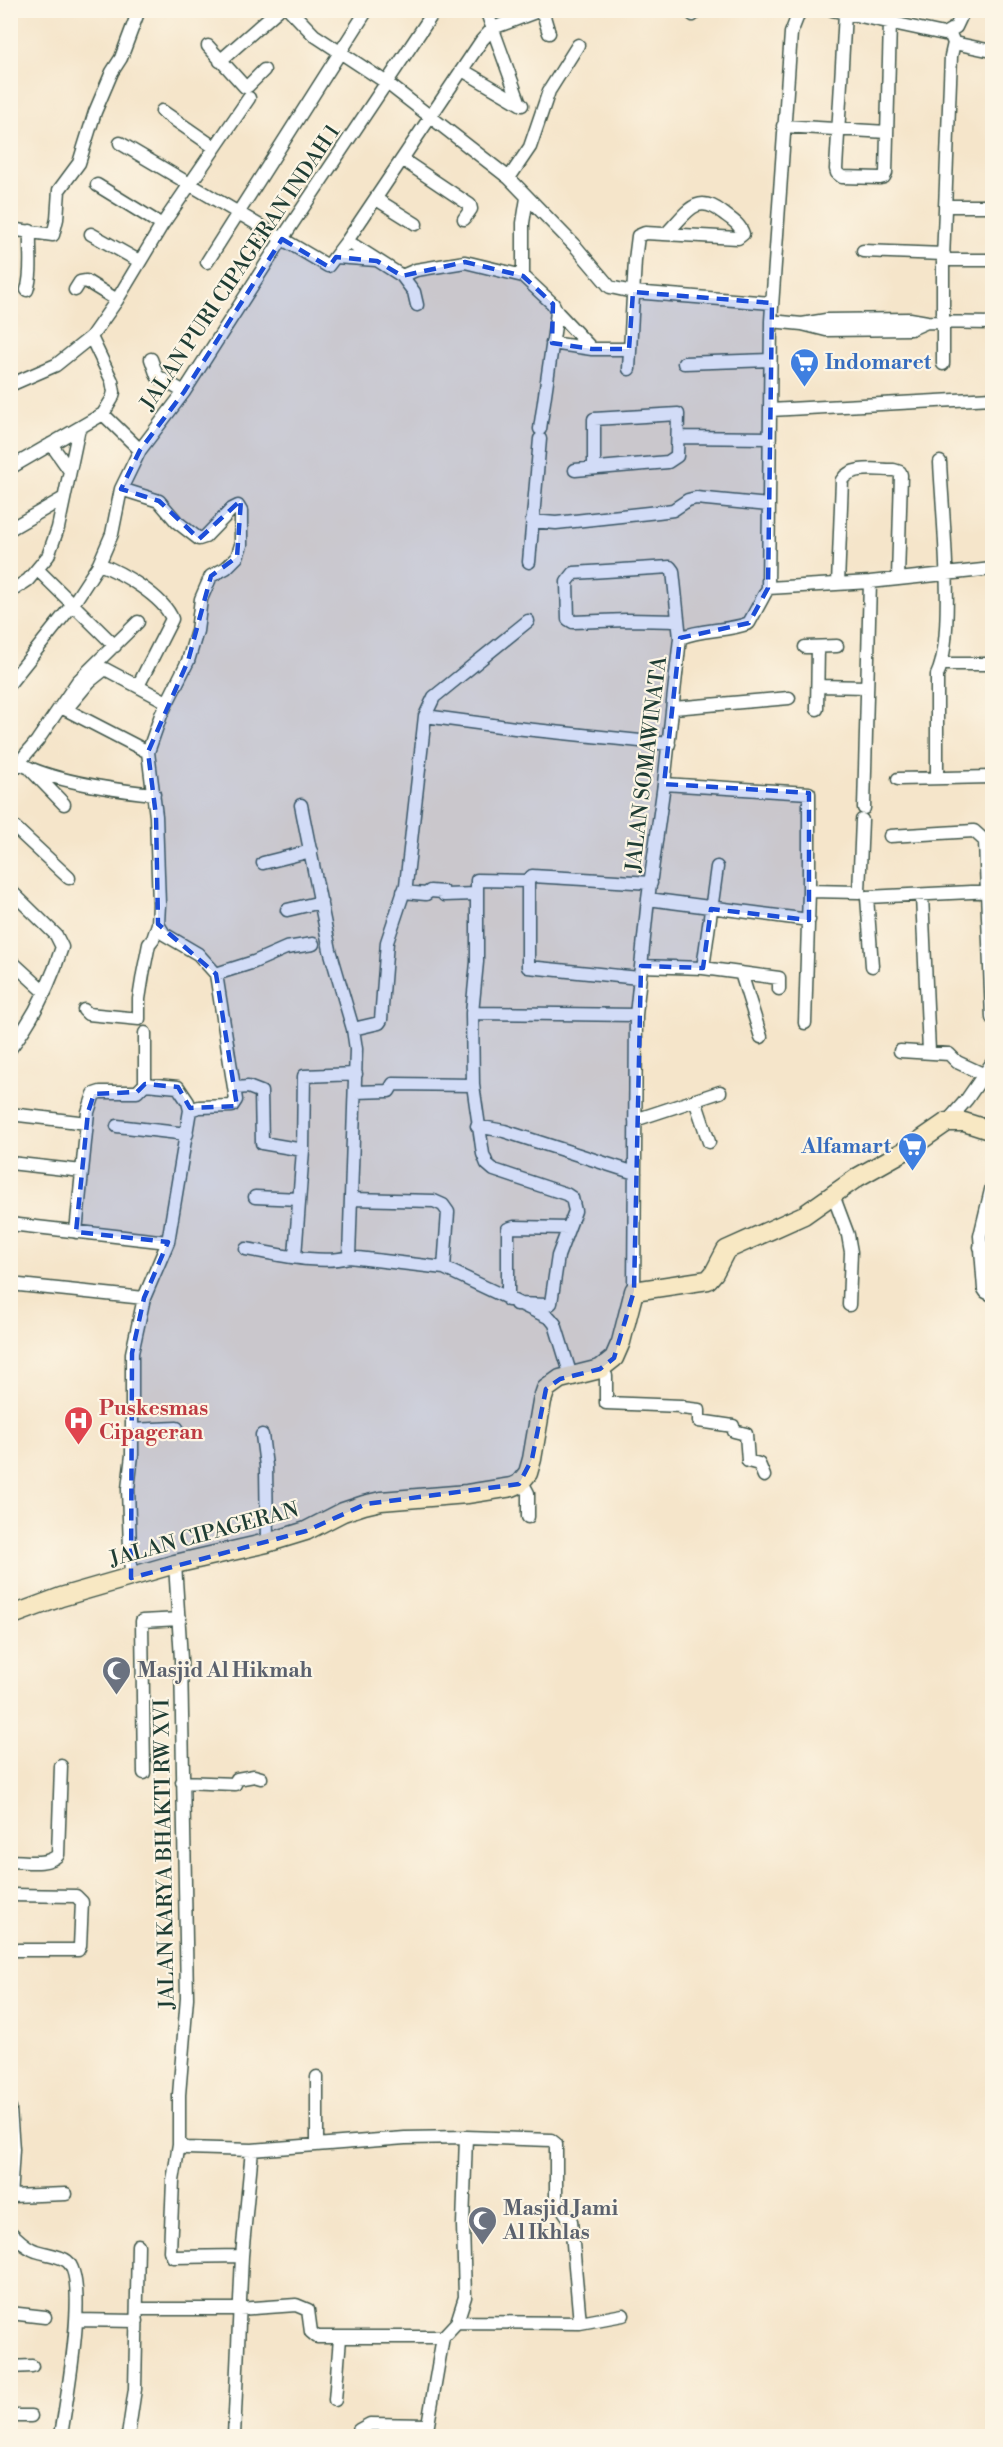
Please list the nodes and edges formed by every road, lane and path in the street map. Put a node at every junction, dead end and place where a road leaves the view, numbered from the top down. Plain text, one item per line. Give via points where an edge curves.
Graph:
1 (138, 10) edge
2 (278, 10) edge
3 (290, 10) edge
4 (367, 10) edge
5 (435, 10) edge
6 (486, 10) edge
7 (542, 10) edge
8 (800, 10) edge
9 (832, 10) edge
10 (964, 10) edge
11 (845, 13) junction
12 (890, 22) junction
13 (493, 28) junction
14 (549, 33) dead end
15 (952, 38) junction
16 (578, 45) dead end
17 (208, 46) dead end
18 (993, 51) edge
19 (340, 52) junction
20 (220, 61) junction
21 (264, 70) dead end
22 (464, 71) junction
23 (387, 83) junction
24 (249, 98) dead end
25 (162, 111) dead end
26 (432, 117) junction
27 (783, 126) junction
28 (838, 130) junction
29 (887, 132) junction
30 (120, 144) dead end
31 (214, 147) junction
32 (403, 160) junction
33 (509, 178) junction
34 (97, 185) dead end
35 (191, 186) junction
36 (527, 198) junction
37 (375, 199) junction
38 (945, 206) junction
39 (993, 206) edge
40 (238, 213) junction
41 (464, 219) dead end
42 (416, 224) dead end
43 (162, 225) junction
44 (10, 229) edge
45 (30, 231) junction
46 (91, 234) dead end
47 (666, 234) junction
48 (282, 239) junction
49 (348, 241) junction
50 (863, 251) dead end
51 (944, 256) junction
52 (336, 257) junction
53 (993, 260) edge
54 (139, 261) junction
55 (377, 261) junction
56 (207, 262) dead end
57 (402, 276) junction
58 (523, 276) junction
59 (27, 290) dead end
60 (75, 290) dead end
61 (633, 292) junction
62 (117, 300) junction
63 (772, 303) junction
64 (417, 305) dead end
65 (556, 312) junction
66 (771, 321) junction
67 (944, 322) junction
68 (993, 323) edge
69 (92, 337) junction
70 (552, 343) junction
71 (592, 349) junction
72 (629, 349) junction
73 (151, 359) dead end
74 (770, 360) junction
75 (684, 363) dead end
76 (943, 364) dead end
77 (628, 369) dead end
78 (10, 385) edge
79 (184, 392) junction
80 (993, 398) edge
81 (770, 410) junction
82 (103, 414) junction
83 (79, 428) junction
84 (678, 437) junction
85 (769, 438) junction
86 (51, 444) junction
87 (140, 450) junction
88 (940, 462) dead end
89 (10, 468) edge
90 (594, 468) junction
91 (575, 470) dead end
92 (70, 471) junction
93 (122, 489) junction
94 (64, 498) junction
95 (769, 505) junction
96 (532, 522) junction
97 (10, 529) edge
98 (529, 562) dead end
99 (99, 564) junction
100 (993, 569) edge
101 (38, 570) junction
102 (945, 572) junction
103 (898, 578) junction
104 (870, 582) junction
105 (838, 584) junction
106 (768, 588) junction
107 (10, 592) edge
108 (73, 603) junction
109 (528, 621) dead end
110 (678, 621) junction
111 (138, 622) dead end
112 (680, 638) junction
113 (115, 646) junction
114 (837, 646) dead end
115 (943, 664) junction
116 (993, 664) edge
117 (10, 683) edge
118 (138, 686) junction
119 (818, 686) junction
120 (867, 687) junction
121 (789, 699) dead end
122 (166, 702) junction
123 (63, 708) junction
124 (674, 708) junction
125 (817, 709) dead end
126 (425, 716) junction
127 (669, 744) junction
128 (148, 752) junction
129 (18, 766) edge
130 (993, 777) edge
131 (937, 778) junction
132 (898, 779) dead end
133 (664, 784) junction
134 (154, 794) junction
135 (64, 804) dead end
136 (302, 805) dead end
137 (10, 823) edge
138 (890, 836) dead end
139 (989, 841) edge
140 (311, 850) junction
141 (263, 862) dead end
142 (717, 867) dead end
143 (69, 878) dead end
144 (528, 881) junction
145 (651, 883) junction
146 (10, 890) edge
147 (809, 891) junction
148 (403, 892) junction
149 (990, 892) edge
150 (477, 894) junction
151 (922, 896) junction
152 (648, 899) junction
153 (321, 902) junction
154 (711, 909) junction
155 (287, 910) dead end
156 (809, 920) junction
157 (158, 924) junction
158 (313, 944) dead end
159 (990, 947) edge
160 (10, 960) edge
161 (872, 966) dead end
162 (703, 968) junction
163 (640, 972) junction
164 (741, 973) junction
165 (216, 974) junction
166 (779, 989) dead end
167 (45, 992) junction
168 (84, 1010) dead end
169 (472, 1013) junction
170 (636, 1014) junction
171 (993, 1018) edge
172 (805, 1023) dead end
173 (353, 1029) junction
174 (145, 1033) dead end
175 (15, 1035) edge
176 (762, 1037) dead end
177 (10, 1049) edge
178 (900, 1051) dead end
179 (929, 1052) junction
180 (993, 1063) edge
181 (356, 1074) junction
182 (985, 1075) junction
183 (145, 1084) junction
184 (473, 1085) junction
185 (236, 1088) junction
186 (355, 1092) junction
187 (720, 1092) dead end
188 (695, 1100) junction
189 (190, 1110) junction
190 (10, 1114) edge
191 (635, 1120) junction
192 (87, 1123) junction
193 (970, 1125) edge
194 (117, 1126) dead end
195 (477, 1126) junction
196 (187, 1134) junction
197 (709, 1142) dead end
198 (303, 1150) junction
199 (10, 1163) edge
200 (82, 1171) junction
201 (635, 1173) junction
202 (992, 1192) edge
203 (833, 1195) junction
204 (255, 1197) dead end
205 (299, 1199) junction
206 (352, 1199) junction
207 (10, 1224) edge
208 (568, 1228) junction
209 (76, 1232) junction
210 (168, 1242) junction
211 (986, 1247) edge
212 (246, 1249) dead end
213 (295, 1256) junction
214 (349, 1257) junction
215 (444, 1268) junction
216 (10, 1284) edge
217 (634, 1291) junction
218 (993, 1295) edge
219 (144, 1298) junction
220 (512, 1302) junction
221 (849, 1305) dead end
222 (600, 1369) junction
223 (571, 1376) junction
224 (177, 1428) dead end
225 (131, 1430) junction
226 (262, 1435) dead end
227 (764, 1476) dead end
228 (522, 1482) junction
229 (528, 1517) dead end
230 (267, 1543) junction
231 (175, 1564) junction
232 (131, 1578) junction
233 (10, 1616) edge
234 (180, 1619) junction
235 (61, 1766) dead end
236 (144, 1773) dead end
237 (261, 1778) dead end
238 (182, 1782) junction
239 (10, 1860) edge
240 (10, 1895) edge
241 (10, 1950) edge
242 (317, 2077) dead end
243 (10, 2109) edge
244 (466, 2137) junction
245 (179, 2144) junction
246 (317, 2145) junction
247 (252, 2150) junction
248 (66, 2194) dead end
249 (11, 2197) edge
250 (10, 2232) edge
251 (138, 2245) dead end
252 (242, 2256) junction
253 (239, 2309) junction
254 (10, 2313) edge
255 (138, 2315) junction
256 (624, 2315) dead end
257 (45, 2317) dead end
258 (76, 2320) junction
259 (457, 2322) junction
260 (580, 2324) junction
261 (442, 2337) junction
262 (340, 2338) junction
263 (10, 2367) edge
264 (32, 2367) dead end
265 (335, 2400) dead end
266 (10, 2416) edge
267 (31, 2416) dead end
268 (426, 2431) edge
269 (61, 2436) edge
270 (128, 2436) edge
271 (234, 2436) edge
272 (358, 2436) edge

1 - 45 street via 95,112 79,163 59,190 53,235
2 - 20 street
3 - 19 street via 308,30
4 - 19 street
5 - 23 street, JALAN PURI CIPAGERAN INDAH 1
6 - 13 street
7 - 13 street
7 - 14 street
8 - 27 street, JALAN SOMAWINATA via 791,33
9 - 11 street
10 - 15 street
11 - 12 street
11 - 28 street
12 - 15 street
12 - 29 street
13 - 22 street
13 - 22 street via 523,106
15 - 18 street
15 - 38 street
16 - 33 street via 549,91 531,147
17 - 20 street
19 - 23 street
19 - 40 street
20 - 21 street via 245,87
22 - 26 street
23 - 26 street
23 - 48 street, JALAN PURI CIPAGERAN INDAH 1
24 - 31 street
25 - 31 street
26 - 32 street
26 - 33 street
27 - 28 street
27 - 63 street, JALAN SOMAWINATA
28 - 29 street
28 - 29 street via 836,169 843,177 884,177
30 - 35 street
31 - 35 street
32 - 37 street
32 - 41 street via 470,205
33 - 36 street
34 - 43 street
35 - 40 street
35 - 43 street
36 - 58 street via 522,232
36 - 61 street via 610,287
37 - 42 street
37 - 49 street
38 - 39 street
38 - 51 street
40 - 48 street
40 - 56 street
43 - 54 street
44 - 45 street
45 - 59 street via 31,277
46 - 54 street
47 - 47 street via 698,203 713,205 741,227 743,234 738,238
47 - 61 street via 638,236
48 - 52 street via 328,266
48 - 79 street, JALAN PURI CIPAGERAN INDAH 1
49 - 52 street
49 - 55 street
50 - 51 street
51 - 53 street
51 - 67 street
52 - 55 street
54 - 62 street
55 - 57 street
57 - 58 street via 465,262
57 - 64 street via 414,292
58 - 65 street via 553,304
60 - 62 street via 80,282 86,281
61 - 63 street
61 - 72 street
62 - 69 street
63 - 66 street, JALAN SOMAWINATA
65 - 70 street
65 - 71 street
66 - 67 street
66 - 74 street, JALAN SOMAWINATA
67 - 68 street
67 - 76 street
69 - 78 street via 56,365
69 - 82 street via 114,392
70 - 71 street
70 - 96 street
71 - 72 street
72 - 77 street
73 - 79 street via 157,376
74 - 75 street
74 - 81 street, JALAN SOMAWINATA
79 - 87 street, JALAN PURI CIPAGERAN INDAH 1
80 - 81 street
81 - 85 street, JALAN SOMAWINATA
82 - 83 street
82 - 87 street
83 - 86 street
83 - 92 street
84 - 85 street
84 - 90 street via 677,456 671,461
84 - 90 street via 677,412 596,417 592,422
85 - 95 street, JALAN SOMAWINATA
86 - 89 street
86 - 92 street
87 - 93 street, JALAN PURI CIPAGERAN INDAH 1
88 - 102 street
90 - 91 street
92 - 94 street
93 - 99 street, JALAN PURI CIPAGERAN INDAH 1 via 112,534
93 - 122 street via 159,501 177,522 200,539 232,509 238,506 241,511 237,557 211,576 201,599 188,661
94 - 97 street
94 - 101 street via 48,556
95 - 96 street via 696,498 673,510 556,523
95 - 106 street, JALAN SOMAWINATA
96 - 98 street
99 - 108 street, JALAN PURI CIPAGERAN INDAH 1
99 - 118 street via 152,595 172,619
100 - 102 street
101 - 107 street
101 - 108 street
102 - 103 street
102 - 115 street
103 - 104 street
103 - 105 street via 900,471 855,471 842,480
104 - 105 street
104 - 120 street
105 - 106 street
106 - 112 street, JALAN SOMAWINATA via 749,623
108 - 113 street
108 - 117 street, JALAN PURI CIPAGERAN INDAH 1
109 - 126 street via 434,697
110 - 110 street via 573,622 568,619 567,582 574,573 670,567 674,571
110 - 112 street
111 - 113 street
112 - 124 street, JALAN SOMAWINATA
113 - 123 street via 86,671
114 - 119 street via 812,647
115 - 116 street
115 - 131 street via 937,675
118 - 122 street
118 - 123 street via 105,669
119 - 120 street
119 - 125 street
120 - 147 street via 859,892
121 - 124 street
122 - 128 street
123 - 128 street
123 - 129 street
124 - 127 street, JALAN SOMAWINATA
126 - 127 street
126 - 148 street
127 - 133 street, JALAN SOMAWINATA
128 - 134 street
129 - 134 street via 113,789
129 - 135 street
130 - 131 street
131 - 132 street
133 - 145 street, JALAN SOMAWINATA
133 - 147 street via 809,793
134 - 157 street
136 - 140 street
137 - 143 street
138 - 139 street via 974,831
139 - 149 street
140 - 141 street
140 - 153 street
142 - 154 street
144 - 145 street via 532,876
144 - 150 street via 477,879
144 - 163 street via 528,967
145 - 152 street, JALAN SOMAWINATA
146 - 167 street via 60,940 62,947
147 - 156 street
148 - 150 street
148 - 173 street via 387,942 381,1020
149 - 151 street
149 - 159 street
150 - 169 street
151 - 161 street via 867,897
151 - 179 street
152 - 154 street
152 - 163 street, JALAN SOMAWINATA
153 - 155 street
153 - 173 street via 330,950
154 - 156 street
154 - 162 street
156 - 172 street
157 - 165 street via 164,934 198,954
157 - 168 street via 147,954 139,1019 88,1014
158 - 165 street via 286,948
159 - 171 street
160 - 167 street
162 - 163 street
162 - 164 street
163 - 170 street, JALAN SOMAWINATA
164 - 166 street via 780,978
164 - 176 street
165 - 185 street
167 - 175 street
169 - 170 street
169 - 184 street
170 - 191 street, JALAN SOMAWINATA
173 - 181 street
174 - 183 street
175 - 177 street
178 - 179 street
179 - 182 street via 949,1054
180 - 182 street
181 - 186 street
181 - 198 street via 304,1076
182 - 193 street
183 - 189 street via 178,1087
183 - 192 street via 137,1092 94,1094
184 - 186 street via 393,1084 389,1091
184 - 195 street
185 - 189 street via 232,1106
185 - 198 street via 261,1092 262,1143
186 - 206 street
187 - 188 street
188 - 191 street
188 - 197 street
189 - 196 street
190 - 192 street
191 - 201 street, JALAN SOMAWINATA
192 - 200 street
193 - 203 street via 908,1149 858,1176
194 - 196 street
195 - 201 street
195 - 208 street via 483,1154 494,1170 573,1198 575,1211
196 - 210 street
198 - 205 street
199 - 200 street
200 - 209 street
201 - 217 street, JALAN SOMAWINATA
202 - 211 street via 980,1236
203 - 217 street via 796,1219 726,1250 708,1280
203 - 221 street via 850,1246
204 - 205 street
205 - 213 street
206 - 214 street
206 - 215 street via 443,1204 448,1212
207 - 209 street
208 - 220 street via 558,1256 551,1303
208 - 220 street via 508,1229
209 - 210 street
210 - 219 street
211 - 218 street via 984,1289
212 - 213 street
213 - 214 street via 338,1260
214 - 215 street
215 - 220 street
216 - 219 street
217 - 222 street via 618,1351
219 - 225 street via 132,1353
220 - 223 street via 550,1318 555,1324
222 - 223 street
222 - 227 street via 606,1376 606,1403 681,1406 699,1410 699,1421 733,1426 734,1431 746,1434 748,1461 759,1464
223 - 228 street via 546,1389 532,1459
224 - 225 street
225 - 232 street
226 - 230 street
228 - 229 street via 528,1493
228 - 230 street, JALAN CIPAGERAN via 467,1494 381,1501
230 - 231 street, JALAN CIPAGERAN
231 - 232 street, JALAN CIPAGERAN
231 - 234 street, JALAN KARYA BHAKTI RW XVI
232 - 233 street, JALAN CIPAGERAN
234 - 236 street via 142,1621
234 - 238 street, JALAN KARYA BHAKTI RW XVI
235 - 239 street via 58,1855 45,1861
237 - 238 street via 237,1779 235,1784
238 - 245 street, JALAN KARYA BHAKTI RW XVI via 187,1998
240 - 241 street via 76,1896 82,1902 78,1950
242 - 246 street
243 - 249 street
244 - 246 street
244 - 259 street via 465,2297
244 - 260 street via 551,2140 556,2144 556,2199 571,2222
245 - 247 street via 186,2148
245 - 252 street, JALAN KARYA BHAKTI RW XVI via 173,2181 172,2254
246 - 247 street
247 - 252 street
248 - 249 street
250 - 258 street via 33,2251 66,2260 74,2269
251 - 255 street
252 - 253 street
253 - 255 street
253 - 262 street via 301,2306 309,2313 314,2336
253 - 271 street
254 - 257 street
255 - 258 street
255 - 270 street via 135,2389
256 - 260 street
258 - 269 street
259 - 260 street
259 - 261 street
261 - 262 street
261 - 268 street
262 - 265 street
263 - 264 street
266 - 267 street
268 - 272 street via 370,2424 359,2430

